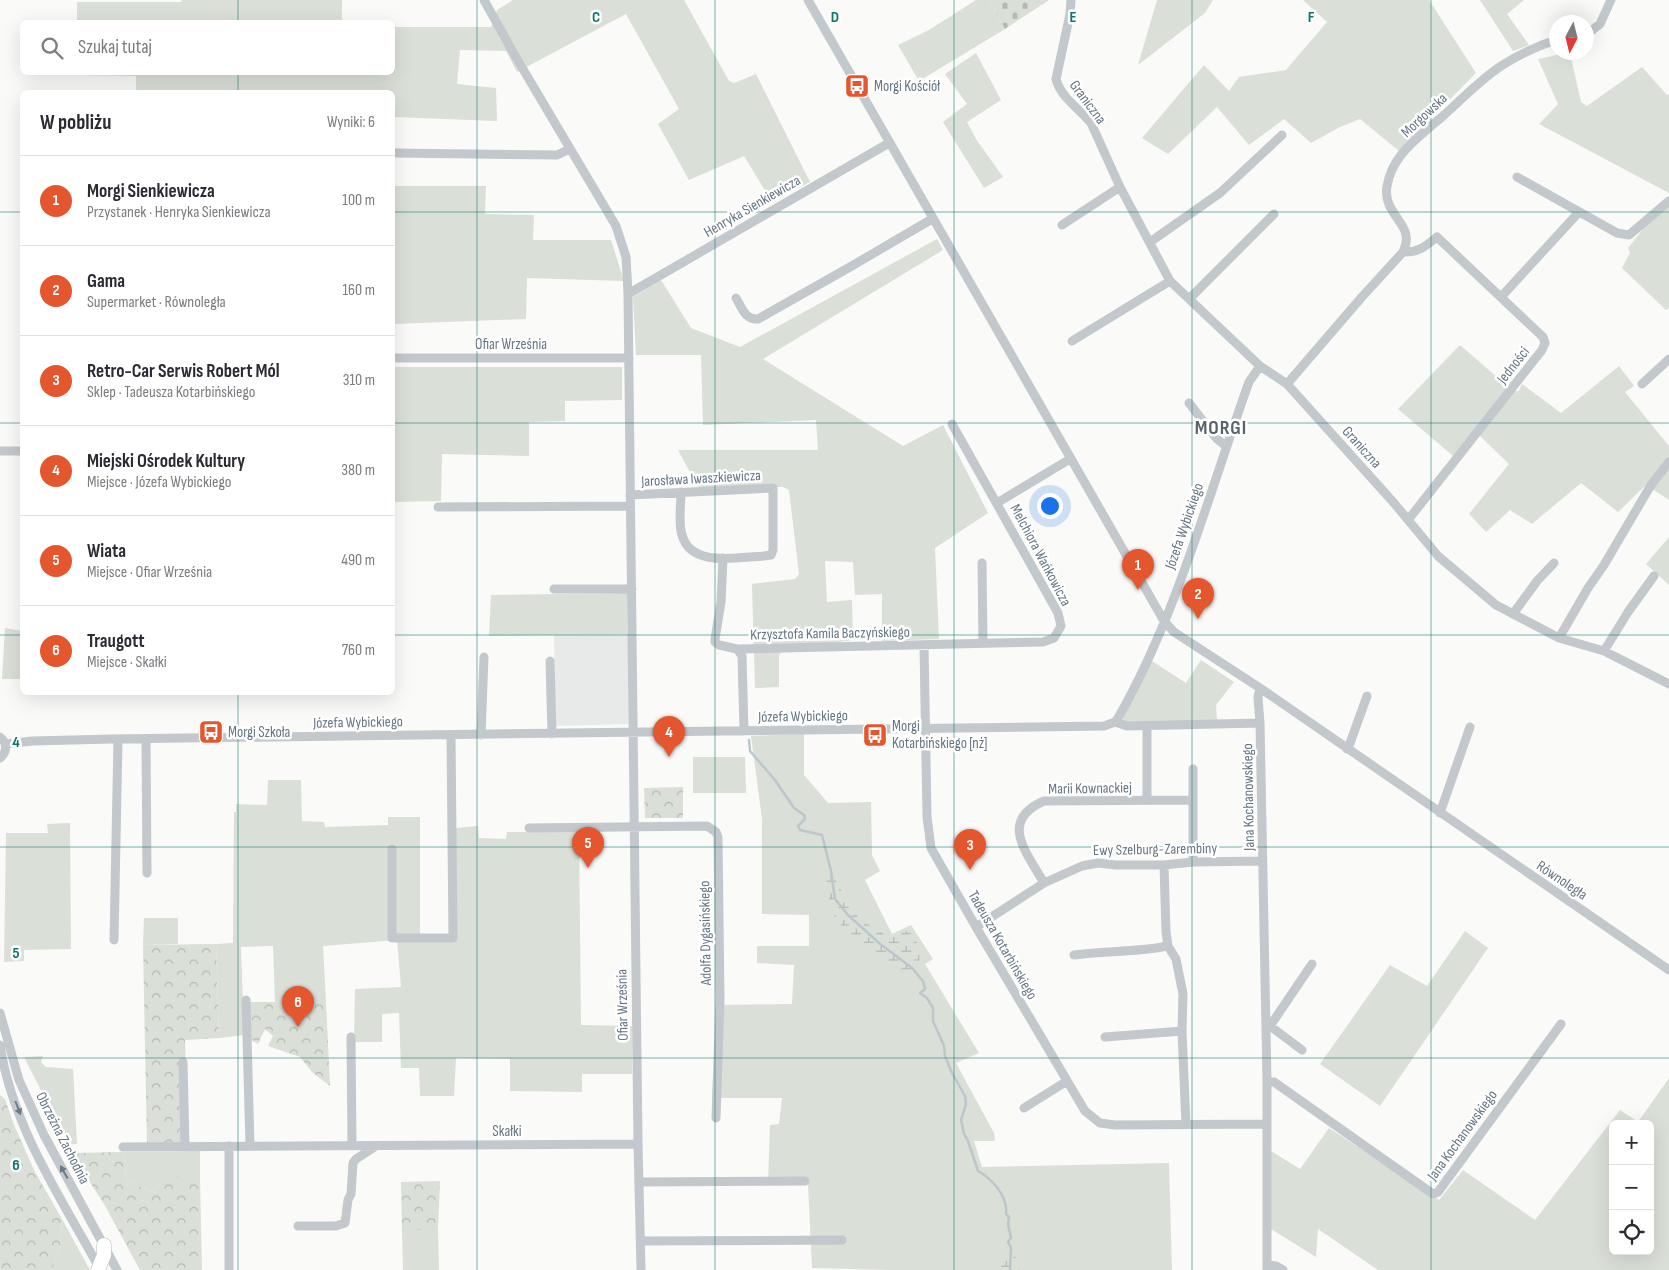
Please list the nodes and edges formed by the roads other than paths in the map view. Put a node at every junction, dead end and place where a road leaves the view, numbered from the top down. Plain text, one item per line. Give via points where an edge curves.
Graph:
1 (484, 0) edge
2 (808, 0) edge
3 (1071, 0) edge
4 (1611, 0) edge
5 (1594, 29) edge
6 (1549, 43) edge
7 (1282, 135) dead end
8 (889, 143) junction
9 (570, 149) junction
10 (395, 153) dead end
11 (1517, 177) dead end
12 (1120, 187) junction
13 (1669, 201) edge
14 (1579, 212) junction
15 (1274, 214) dead end
16 (932, 219) junction
17 (1062, 226) dead end
18 (1150, 242) junction
19 (1404, 252) junction
20 (1170, 282) junction
21 (628, 294) junction
22 (736, 298) dead end
23 (1501, 298) junction
24 (1189, 299) junction
25 (1072, 341) dead end
26 (395, 358) edge
27 (629, 358) junction
28 (1669, 359) edge
29 (1260, 366) junction
30 (1287, 384) junction
31 (1642, 384) dead end
32 (1189, 403) dead end
33 (952, 424) dead end
34 (1226, 446) junction
35 (0, 451) edge
36 (20, 451) edge
37 (1070, 459) junction
38 (1669, 462) edge
39 (681, 492) junction
40 (630, 495) junction
41 (997, 503) junction
42 (630, 506) junction
43 (438, 507) dead end
44 (1408, 520) junction
45 (723, 558) junction
46 (982, 563) dead end
47 (1554, 563) dead end
48 (1654, 576) dead end
49 (554, 589) dead end
50 (632, 589) junction
51 (1514, 614) junction
52 (1164, 621) junction
53 (1559, 638) junction
54 (983, 643) junction
55 (924, 645) junction
56 (737, 649) junction
57 (1604, 651) junction
58 (484, 657) dead end
59 (550, 661) dead end
60 (1669, 684) edge
61 (1260, 688) junction
62 (1367, 696) dead end
63 (1115, 722) junction
64 (1260, 723) junction
65 (1147, 726) junction
66 (1470, 727) dead end
67 (924, 728) junction
68 (744, 731) junction
69 (634, 732) junction
70 (552, 734) junction
71 (450, 735) junction
72 (481, 735) junction
73 (118, 739) junction
74 (146, 739) junction
75 (3, 741) edge
76 (1347, 749) junction
77 (0, 758) edge
78 (1192, 769) dead end
79 (1146, 800) junction
80 (1192, 800) junction
81 (1440, 813) junction
82 (634, 827) junction
83 (529, 828) dead end
84 (392, 849) dead end
85 (1262, 860) junction
86 (1193, 862) junction
87 (1164, 865) junction
88 (146, 873) dead end
89 (1044, 883) junction
90 (976, 926) junction
91 (114, 940) dead end
92 (1168, 946) junction
93 (1074, 955) dead end
94 (1312, 964) dead end
95 (1669, 970) edge
96 (246, 1000) dead end
97 (0, 1013) edge
98 (1561, 1024) dead end
99 (1268, 1026) junction
100 (1182, 1031) junction
101 (351, 1037) dead end
102 (1105, 1037) dead end
103 (0, 1045) edge
104 (1302, 1050) dead end
105 (183, 1062) dead end
106 (1067, 1081) junction
107 (1267, 1081) junction
108 (1024, 1108) dead end
109 (716, 1118) dead end
110 (1267, 1124) junction
111 (1186, 1125) junction
112 (638, 1144) junction
113 (229, 1146) junction
114 (250, 1146) junction
115 (352, 1146) junction
116 (376, 1146) junction
117 (123, 1147) dead end
118 (184, 1147) junction
119 (805, 1181) dead end
120 (640, 1182) junction
121 (298, 1226) dead end
122 (842, 1240) dead end
123 (641, 1241) junction
124 (104, 1245) junction
125 (1267, 1268) edge
126 (99, 1269) edge
127 (117, 1270) edge
128 (229, 1270) edge
129 (641, 1270) edge
130 (1283, 1270) edge

1 - 9 street, Ofiar Września
2 - 8 street
3 - 12 street, Graniczna via 1056,78 1066,98 1091,123
4 - 5 street via 1600,24
6 - 19 street, Morgowska via 1501,66 1402,155 1390,173 1386,196 1390,210 1407,232 1408,243
7 - 18 street via 1220,193
8 - 16 street
8 - 21 street, Henryka Sienkiewicza
9 - 10 street via 557,155
9 - 21 street, Ofiar Września via 616,226 626,256
11 - 14 street
12 - 17 street
12 - 18 street, Graniczna
13 - 14 street via 1630,235 1617,233
14 - 23 street
15 - 24 street
16 - 22 street via 758,319 747,317
16 - 37 street
18 - 20 street, Graniczna
19 - 23 street via 1421,250 1436,237
19 - 30 street
20 - 24 street, Graniczna
20 - 25 street
21 - 27 street, Ofiar Września
23 - 44 street, Jedności via 1543,337 1545,343
24 - 29 street, Graniczna
26 - 27 street, Ofiar Września
27 - 40 street, Ofiar Września
28 - 31 street
29 - 30 street, Graniczna
29 - 34 street, Józefa Wybickiego via 1248,382
30 - 44 street, Graniczna
32 - 34 street
33 - 41 street, Melchiora Wańkowicza
34 - 52 street, Józefa Wybickiego
35 - 36 street
37 - 41 street
37 - 52 street
38 - 53 street via 1651,485
39 - 40 street, Jarosława Iwaszkiewicza
39 - 45 street via 680,523 687,547 697,554
39 - 45 street, Jarosława Iwaszkiewicza via 773,488 774,550 771,555
40 - 42 street, Ofiar Września
41 - 54 street, Melchiora Wańkowicza via 1058,613 1061,626 1054,638 1043,642
42 - 43 street
42 - 50 street, Ofiar Września
44 - 51 street, Graniczna via 1438,556 1496,605
45 - 56 street, Krzysztofa Kamila Baczyńskiego via 715,642
46 - 54 street
47 - 51 street
48 - 57 street
49 - 50 street
50 - 69 street, Ofiar Września
51 - 53 street, Graniczna
52 - 61 street, Równoległa via 1174,632
52 - 63 street, Józefa Wybickiego
53 - 57 street, Graniczna
54 - 55 street, Melchiora Wańkowicza
55 - 56 street, Krzysztofa Kamila Baczyńskiego
55 - 67 street
56 - 68 street, Krzysztofa Kamila Baczyńskiego via 742,656
57 - 60 street, Graniczna
58 - 72 street
59 - 70 street
61 - 64 street, Jana Kochanowskiego
61 - 76 street, Równoległa
62 - 76 street
63 - 65 street, Józefa Wybickiego
63 - 67 street, Józefa Wybickiego via 1104,726
64 - 65 street, Józefa Wybickiego
64 - 85 street, Jana Kochanowskiego
65 - 79 street, Marii Kownackiej
66 - 81 street
67 - 68 street, Józefa Wybickiego
67 - 90 street, Tadeusza Kotarbińskiego via 926,817 931,848
68 - 69 street, Józefa Wybickiego
69 - 70 street, Józefa Wybickiego
69 - 82 street, Ofiar Września
70 - 72 street, Józefa Wybickiego
71 - 72 street, Józefa Wybickiego
71 - 74 street, Józefa Wybickiego
71 - 84 street via 453,938 392,938
73 - 74 street, Józefa Wybickiego
73 - 75 street, Józefa Wybickiego
73 - 91 street
74 - 88 street
75 - 77 street via 6,750
76 - 81 street, Równoległa
78 - 80 street
79 - 80 street, Marii Kownackiej
79 - 89 street, Marii Kownackiej via 1044,801 1027,811 1022,818 1019,835
80 - 86 street
81 - 95 street, Równoległa
82 - 83 street
82 - 109 street, Adolfa Dygasińskiego via 707,826 718,837 720,1000
82 - 112 street, Ofiar Września
85 - 86 street, Ewy Szelburg-Zarembiny
85 - 99 street, Jana Kochanowskiego
86 - 87 street, Ewy Szelburg-Zarembiny
87 - 89 street, Ewy Szelburg-Zarembiny via 1098,863 1082,866
87 - 92 street
89 - 90 street, Ewy Szelburg-Zarembiny
90 - 106 street, Tadeusza Kotarbińskiego
92 - 93 street
92 - 100 street via 1176,959 1183,994
94 - 99 street
96 - 114 street
124 -> 97 street, Obrzeżna Zachodnia via 26,1096
98 - 107 street, Jana Kochanowskiego via 1438,1192 1433,1194 1274,1082
99 - 104 street
99 - 107 street, Jana Kochanowskiego
100 - 102 street
100 - 111 street
101 - 115 street
103 -> 126 street, Obrzeżna Zachodnia via 8,1083 32,1146
105 - 118 street
106 - 108 street
106 - 111 street, Tadeusza Kotarbińskiego via 1085,1111 1100,1123
107 - 110 street, Jana Kochanowskiego
110 - 111 street, Tadeusza Kotarbińskiego
110 - 125 street, Jana Kochanowskiego
112 - 116 street, Skałki
112 - 120 street, Ofiar Września
113 - 114 street, Skałki
113 - 118 street, Skałki
113 - 128 street
114 - 115 street, Skałki
115 - 116 street, Skałki
116 - 121 street via 353,1163 345,1223
117 - 118 street, Skałki
119 - 120 street
120 - 123 street, Ofiar Września
122 - 123 street
123 - 129 street, Ofiar Września
124 - 126 highway
124 - 127 street, Obrzeżna Zachodnia
125 - 130 street, Jana Kochanowskiego via 1276,1266

